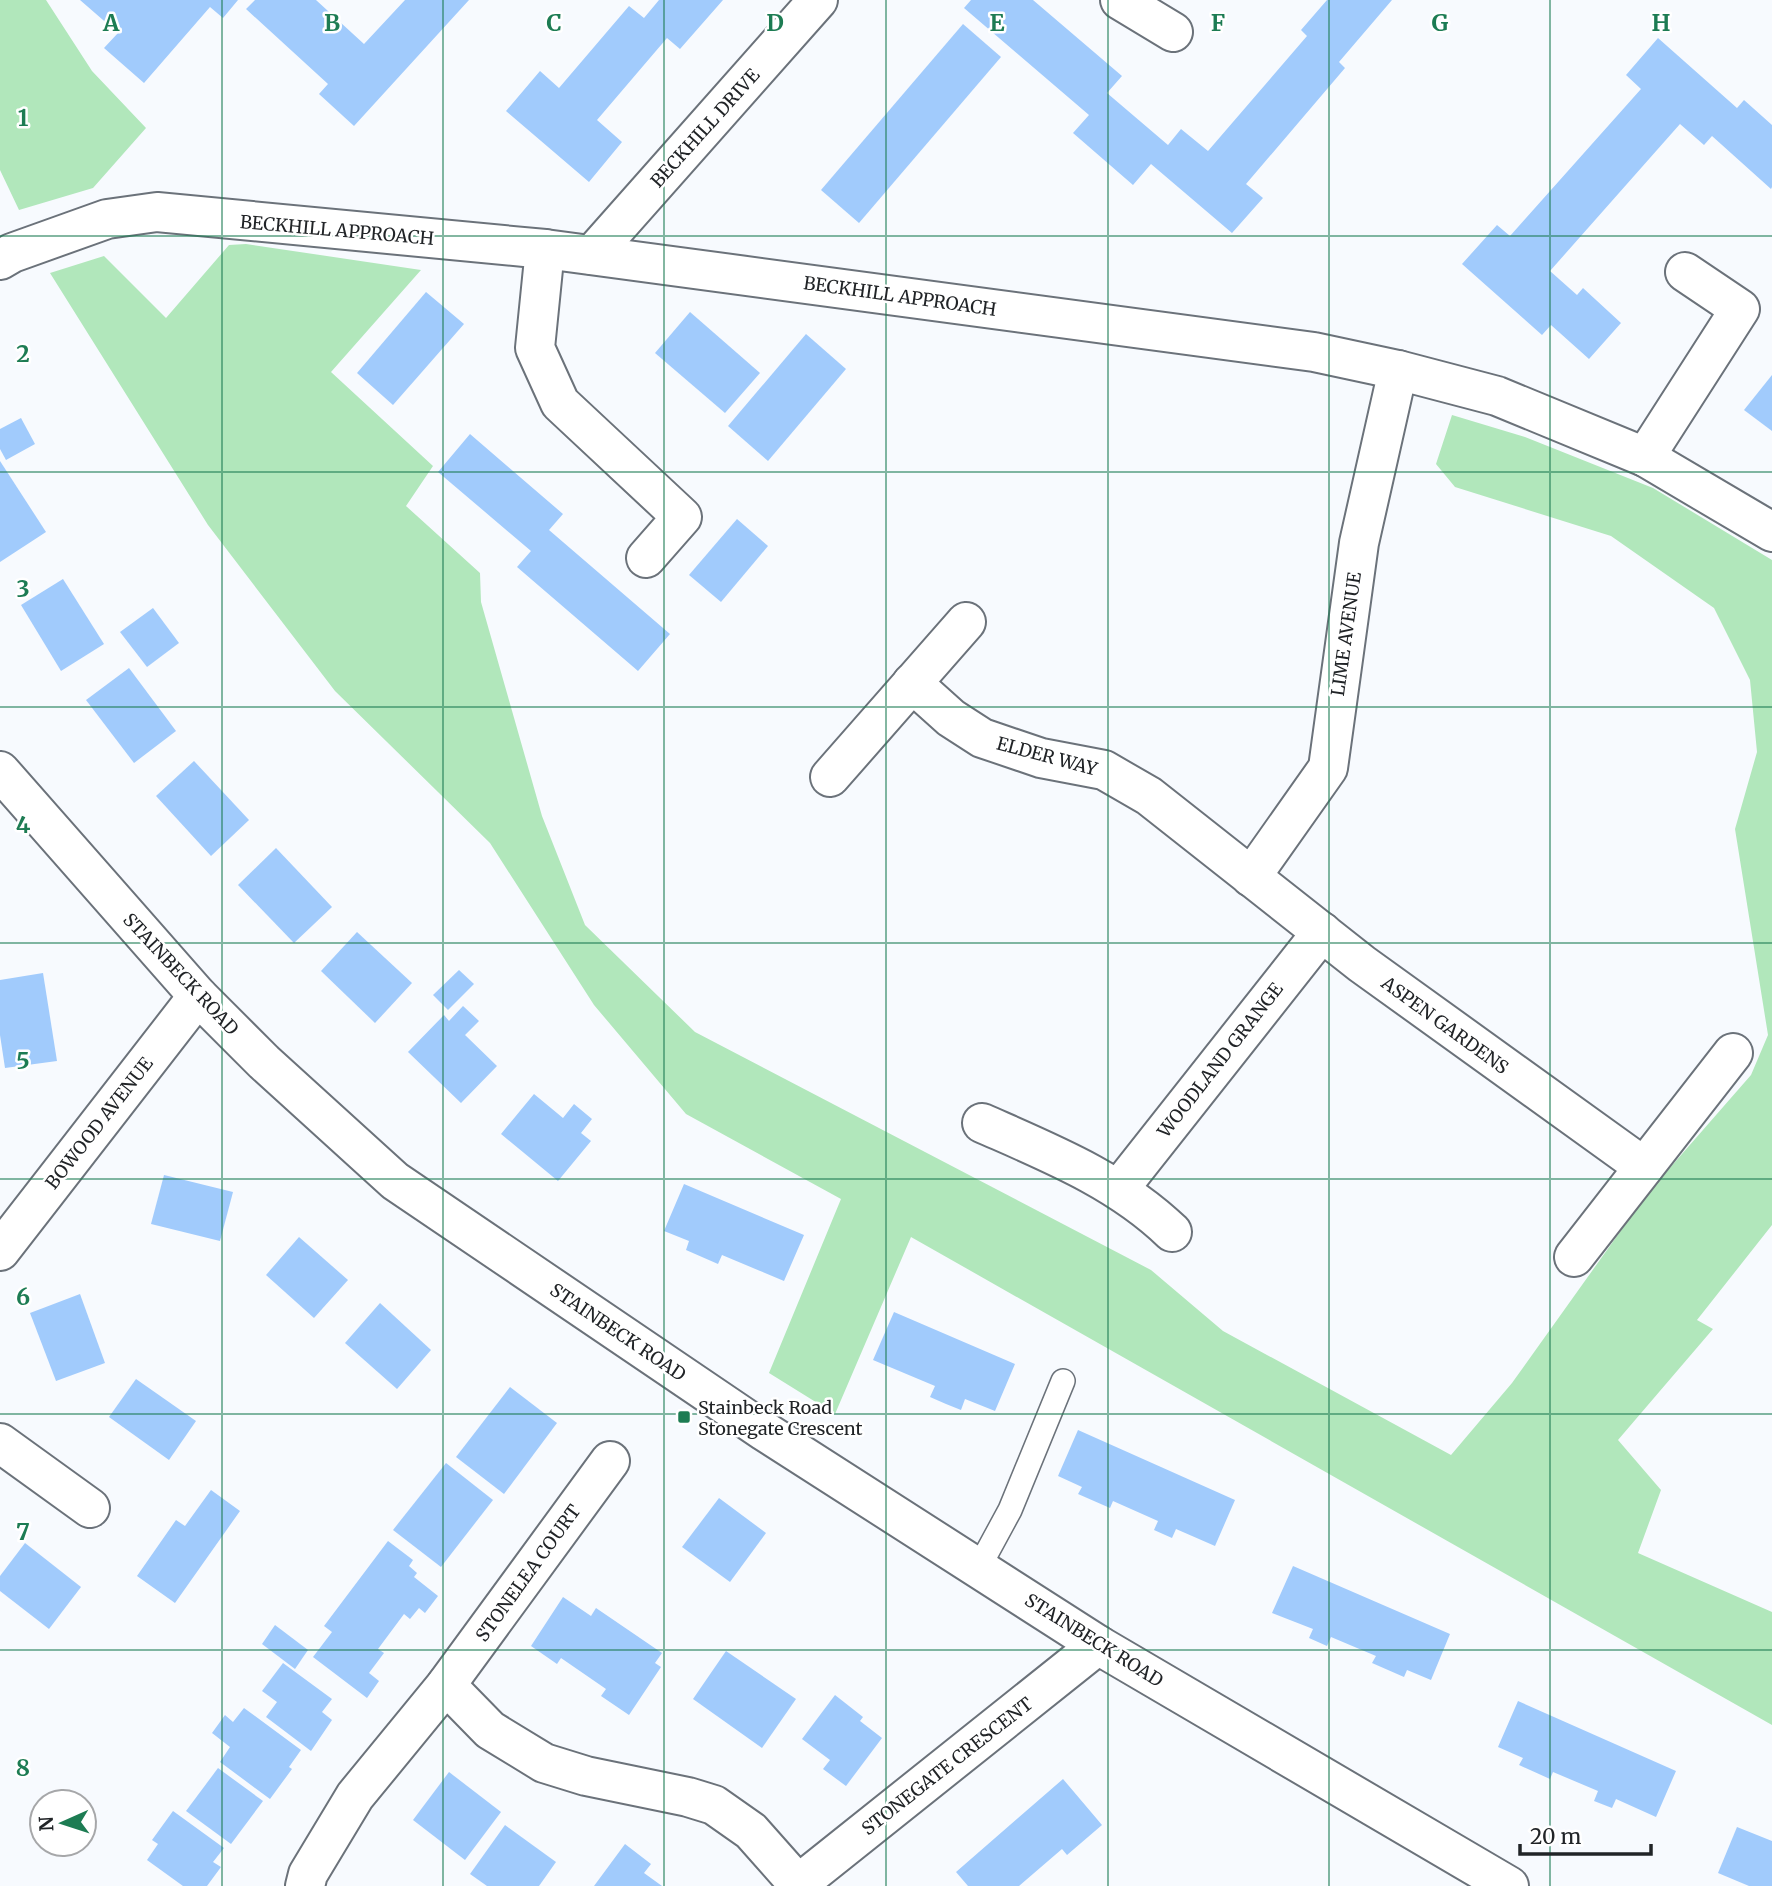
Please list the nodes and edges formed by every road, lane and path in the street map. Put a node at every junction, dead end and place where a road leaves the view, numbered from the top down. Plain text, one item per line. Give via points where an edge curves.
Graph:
1 (818, 0) edge
2 (1120, 0) edge
3 (1173, 32) dead end
4 (545, 249) junction
5 (592, 255) junction
6 (0, 260) edge
7 (1685, 272) dead end
8 (1398, 370) junction
9 (1645, 457) junction
10 (1772, 532) edge
11 (646, 558) dead end
12 (966, 622) dead end
13 (912, 683) junction
14 (0, 771) edge
15 (830, 777) dead end
16 (1251, 877) junction
17 (1321, 932) junction
18 (198, 996) junction
19 (1734, 1053) dead end
20 (982, 1123) dead end
21 (1644, 1167) junction
22 (1119, 1189) junction
23 (1172, 1232) dead end
24 (0, 1251) edge
25 (1574, 1257) dead end
26 (1063, 1381) dead end
27 (0, 1443) edge
28 (610, 1461) dead end
29 (89, 1508) dead end
30 (978, 1569) junction
31 (1098, 1646) junction
32 (446, 1685) junction
33 (797, 1885) edge
34 (305, 1886) edge
35 (1509, 1886) edge

1 - 5 street, BECKHILL DRIVE
2 - 3 street
4 - 5 street, BECKHILL APPROACH
4 - 6 street, BECKHILL APPROACH via 157,212 107,219
4 - 11 street via 535,348 560,403 682,517
5 - 8 street, BECKHILL APPROACH via 1314,352
7 - 9 street via 1740,309
8 - 9 street, BECKHILL APPROACH via 1497,396
8 - 16 street, LIME AVENUE via 1359,543 1328,768
9 - 10 street, BECKHILL APPROACH
12 - 13 street
13 - 15 street
13 - 16 street, ELDER WAY via 982,738 1041,758 1104,771 1127,783
14 - 18 street, STAINBECK ROAD
16 - 17 street, ASPEN GARDENS
17 - 21 street, ASPEN GARDENS
17 - 22 street, WOODLAND GRANGE
18 - 24 street, BOWOOD AVENUE
18 - 30 street, STAINBECK ROAD via 395,1181 764,1431
19 - 21 street
20 - 22 street
21 - 25 street
22 - 23 street
26 - 30 lane via 1010,1510
27 - 29 street
28 - 32 street, STONELEA COURT
30 - 31 street, STAINBECK ROAD
31 - 33 street, STONEGATE CRESCENT
31 - 35 street, STAINBECK ROAD
32 - 33 street via 490,1730 544,1763 714,1805 751,1830
32 - 34 street, STONELEA COURT via 355,1796

